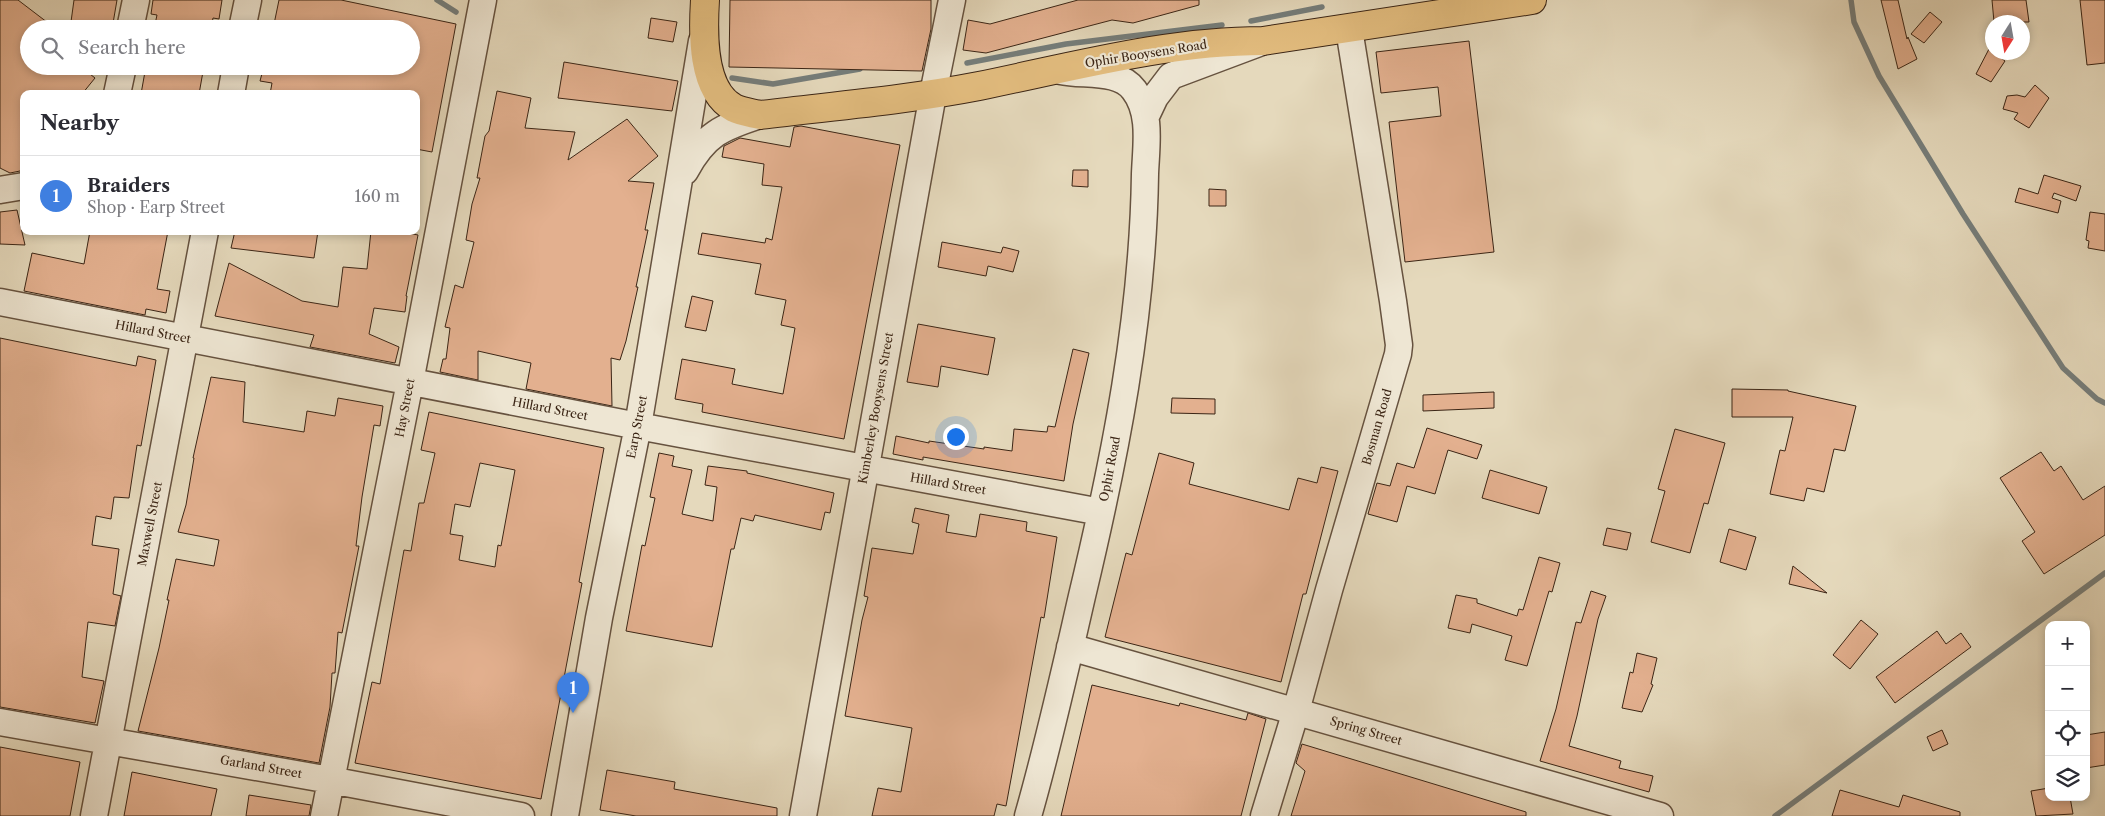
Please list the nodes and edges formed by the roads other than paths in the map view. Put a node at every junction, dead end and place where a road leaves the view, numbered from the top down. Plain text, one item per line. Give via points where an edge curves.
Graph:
1 (136, 0) edge
2 (248, 0) edge
3 (483, 0) edge
4 (705, 0) edge
5 (952, 0) edge
6 (1532, 0) edge
7 (132, 20) edge
8 (244, 20) edge
9 (1349, 29) junction
10 (703, 38) junction
11 (1263, 41) junction
12 (1054, 69) junction
13 (121, 75) edge
14 (234, 75) edge
15 (118, 90) edge
16 (231, 90) edge
17 (933, 94) junction
18 (760, 115) junction
19 (1146, 116) junction
20 (679, 182) junction
21 (20, 187) edge
22 (0, 190) edge
23 (204, 235) edge
24 (0, 302) edge
25 (185, 339) junction
26 (410, 382) junction
27 (638, 426) junction
28 (865, 469) junction
29 (1101, 512) junction
30 (1070, 647) junction
31 (1296, 711) junction
32 (0, 722) edge
33 (108, 741) junction
34 (330, 780) junction
35 (94, 816) edge
36 (324, 816) edge
37 (521, 816) edge
38 (565, 816) edge
39 (803, 816) edge
40 (1028, 816) edge
41 (1264, 816) edge
42 (1660, 816) edge

1 - 7 street
2 - 8 street
3 - 26 street, Hay Street
4 - 10 main road
5 - 17 street, Kimberley Booysens Street
6 - 9 main road, Ophir Booysens Road
9 - 11 main road, Ophir Booysens Road
9 - 31 street, Bosman Road via 1399,344
10 - 18 main road via 719,96 734,108
10 - 20 street, Earp Street
11 - 12 main road, Ophir Booysens Road via 1212,43
11 - 19 street via 1171,76
12 - 17 main road, Ophir Booysens Road
12 - 19 street via 1123,80 1136,92
13 - 15 street
14 - 16 street
17 - 18 main road, Ophir Booysens Road
17 - 28 street, Kimberley Booysens Street
18 - 20 street via 724,127 708,138 695,153
19 - 29 street, Ophir Road via 1145,201 1136,314
20 - 27 street, Earp Street
21 - 22 street
23 - 25 street, Maxwell Street
24 - 25 street, Hillard Street
25 - 26 street, Hillard Street
25 - 33 street, Maxwell Street
26 - 27 street, Hillard Street
26 - 34 street, Hay Street
27 - 28 street, Hillard Street
27 - 38 street, Earp Street via 599,618
28 - 29 street, Hillard Street
28 - 39 street, Kimberley Booysens Street
29 - 30 street, Ophir Road
30 - 31 street, Spring Street
30 - 40 street, Ophir Road
31 - 41 street, Bosman Road
31 - 42 street, Spring Street
32 - 33 street, Garland Street
33 - 34 street, Garland Street
33 - 35 street, Maxwell Street
34 - 36 street, Hay Street
34 - 37 street, Garland Street

